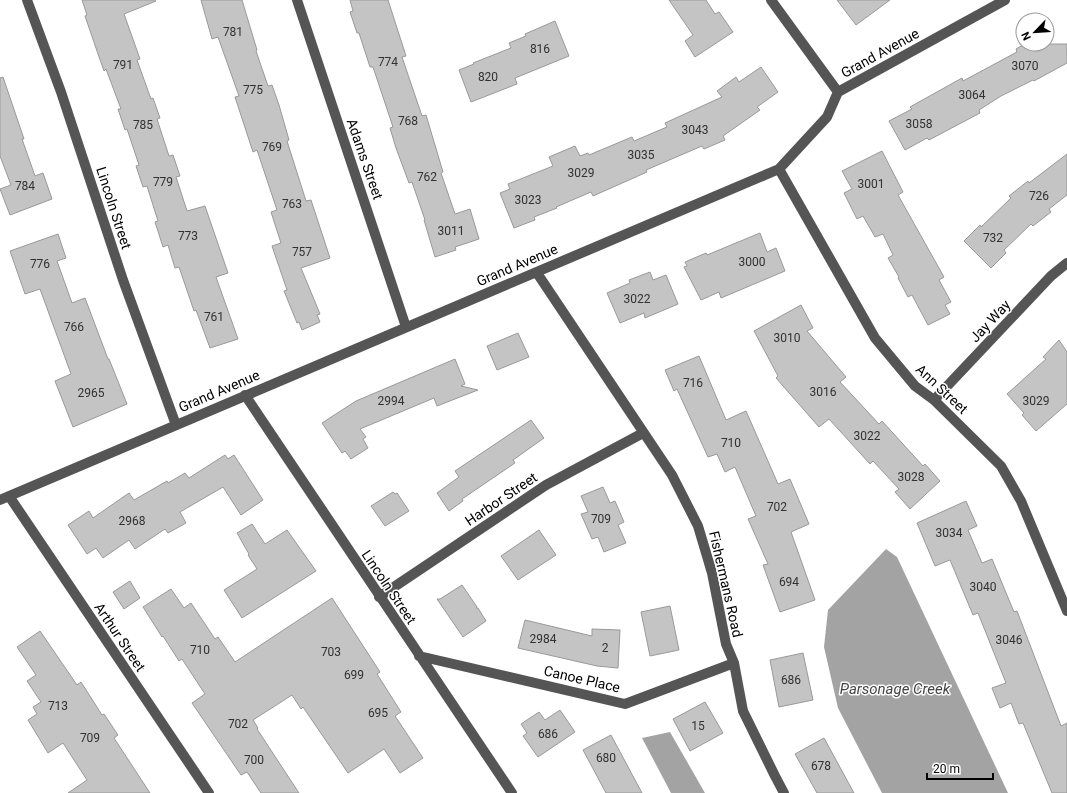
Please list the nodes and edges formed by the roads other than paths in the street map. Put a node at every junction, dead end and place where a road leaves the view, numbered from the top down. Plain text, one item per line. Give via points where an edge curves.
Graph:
1 (27, 0) edge
2 (297, 0) edge
3 (771, 0) edge
4 (1005, 0) edge
5 (838, 92) junction
6 (779, 169) junction
7 (1067, 262) edge
8 (537, 272) junction
9 (406, 327) junction
10 (245, 395) junction
11 (934, 400) junction
12 (176, 425) junction
13 (643, 433) junction
14 (4, 498) edge
15 (379, 597) junction
16 (1067, 611) edge
17 (419, 656) junction
18 (734, 663) junction
19 (209, 793) edge
20 (512, 793) edge
21 (784, 793) edge

1 - 12 street, Lincoln Street via 61,92 123,280
2 - 9 street, Adams Street
3 - 5 street
4 - 5 street, Grand Avenue
5 - 6 street, Grand Avenue via 827,117
6 - 8 street, Grand Avenue
6 - 11 street, Ann Street via 875,338 915,386
7 - 11 street, Jay Way
8 - 9 street, Grand Avenue
8 - 13 street, Fishermans Road
9 - 10 street, Grand Avenue
10 - 12 street, Grand Avenue
10 - 15 street, Lincoln Street
11 - 16 street, Ann Street via 1001,466 1020,501
12 - 14 street, Grand Avenue
13 - 15 street, Harbor Street via 546,485
13 - 18 street, Fishermans Road via 672,475 698,526 712,573 726,644
14 - 19 street, Arthur Street
15 - 17 street, Lincoln Street
17 - 18 street, Canoe Place via 625,704
17 - 20 street, Lincoln Street
18 - 21 street, Fishermans Road via 743,711

